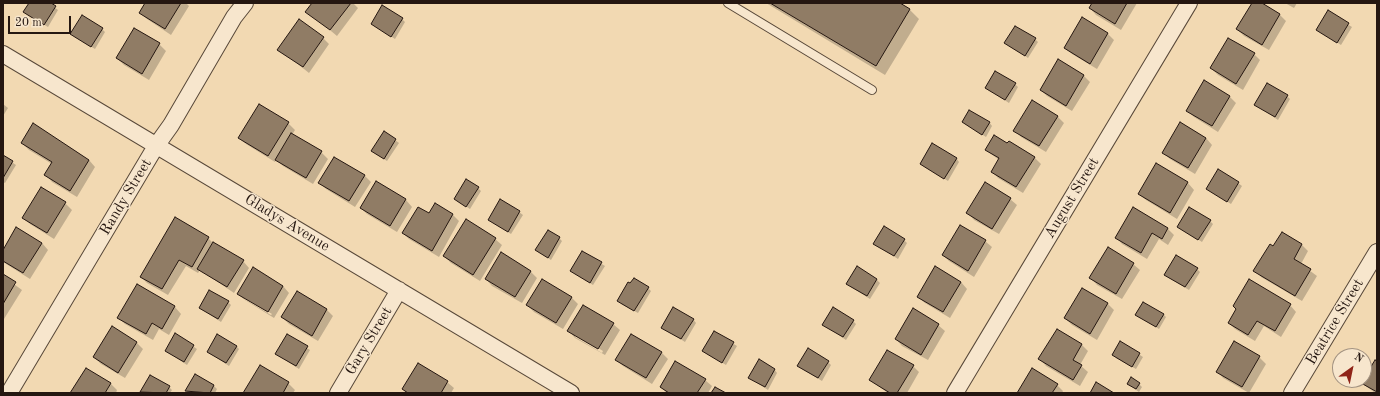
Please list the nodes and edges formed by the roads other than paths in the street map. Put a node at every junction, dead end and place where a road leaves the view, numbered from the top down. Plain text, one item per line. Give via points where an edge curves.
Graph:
1 (245, 3) edge
2 (728, 3) edge
3 (1189, 3) edge
4 (3, 54) edge
5 (872, 90) dead end
6 (156, 146) junction
7 (1377, 252) edge
8 (399, 290) junction
9 (9, 393) edge
10 (338, 393) edge
11 (571, 393) edge
12 (955, 393) edge
13 (1292, 393) edge

1 - 6 street, Randy Street
2 - 5 lane
3 - 12 street, August Street
4 - 6 street, Gladys Avenue
6 - 8 street, Gladys Avenue
6 - 9 street, Randy Street
7 - 13 street, Beatrice Street
8 - 10 street, Gary Street
8 - 11 street, Gladys Avenue

